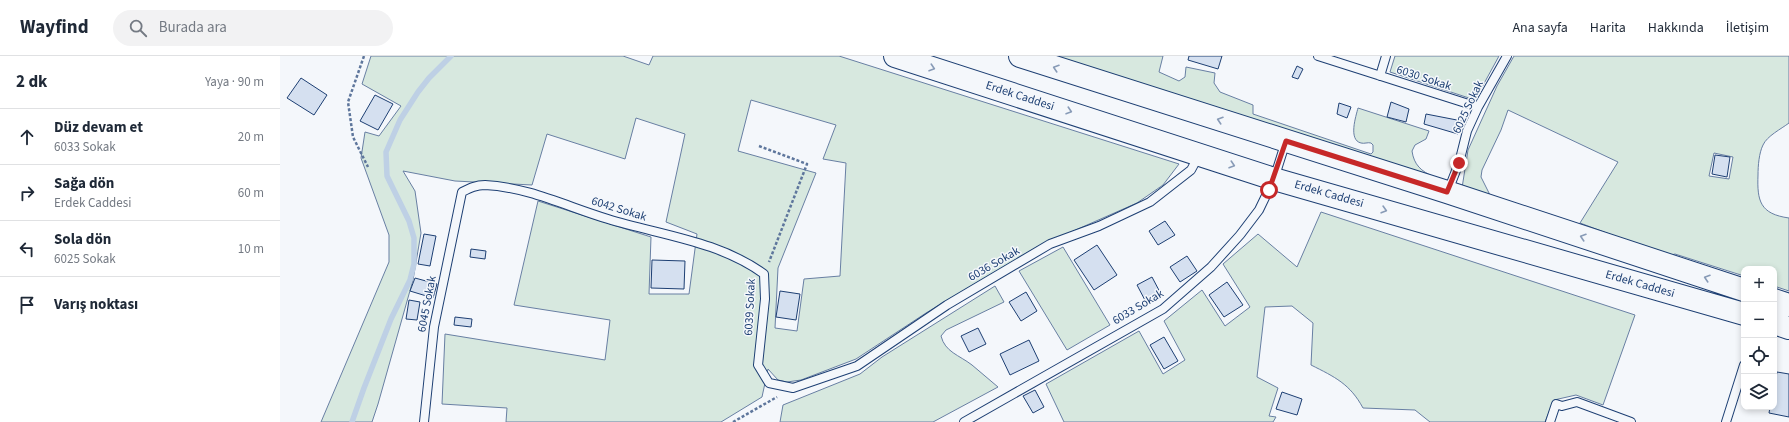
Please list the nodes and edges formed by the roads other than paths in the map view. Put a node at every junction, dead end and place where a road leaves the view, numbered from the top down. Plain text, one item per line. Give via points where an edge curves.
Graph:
1 (895, 56) edge
2 (1020, 56) edge
3 (1318, 56) edge
4 (1386, 56) edge
5 (1507, 56) edge
6 (1380, 76) junction
7 (1478, 107) junction
8 (1286, 141) junction
9 (1200, 154) junction
10 (1274, 179) junction
11 (462, 192) joint
12 (1447, 192) junction
13 (764, 274) joint
14 (1741, 289) edge
15 (1777, 301) edge
16 (1789, 305) edge
17 (1741, 313) edge
18 (1777, 324) edge
19 (1789, 328) edge
20 (1741, 374) edge
21 (793, 388) joint
22 (424, 422) edge
23 (964, 422) edge
24 (1550, 422) edge
25 (1631, 422) edge
26 (1726, 422) edge

1 -> 9 main road, Erdek Caddesi
8 -> 2 main road
3 - 6 lane, 6030 Sokak
4 - 6 lane
5 - 7 lane, 6025 Sokak
6 - 7 lane, 6030 Sokak
7 - 12 lane, 6025 Sokak via 1467,131 1459,163
8 - 10 lane, 6033 Sokak
8 - 12 main road
9 -> 10 main road, Erdek Caddesi
9 - 21 lane, 6036 Sokak via 1191,170 1150,202 1099,226 1050,244 947,305 857,366
10 -> 17 main road, Erdek Caddesi
10 - 23 lane, 6033 Sokak via 1259,210 1240,235 1211,267 1163,309
11 - 13 lane, 6042 Sokak via 474,186 486,185 532,193 607,219 726,252 748,262
11 - 22 lane, 6045 Sokak via 434,327
14 -> 12 main road
13 - 21 lane, 6039 Sokak via 765,298 758,365 769,383
15 - 16 main road
18 - 19 main road
20 - 26 lane
24 - 25 lane via 1556,404 1562,406 1577,402

